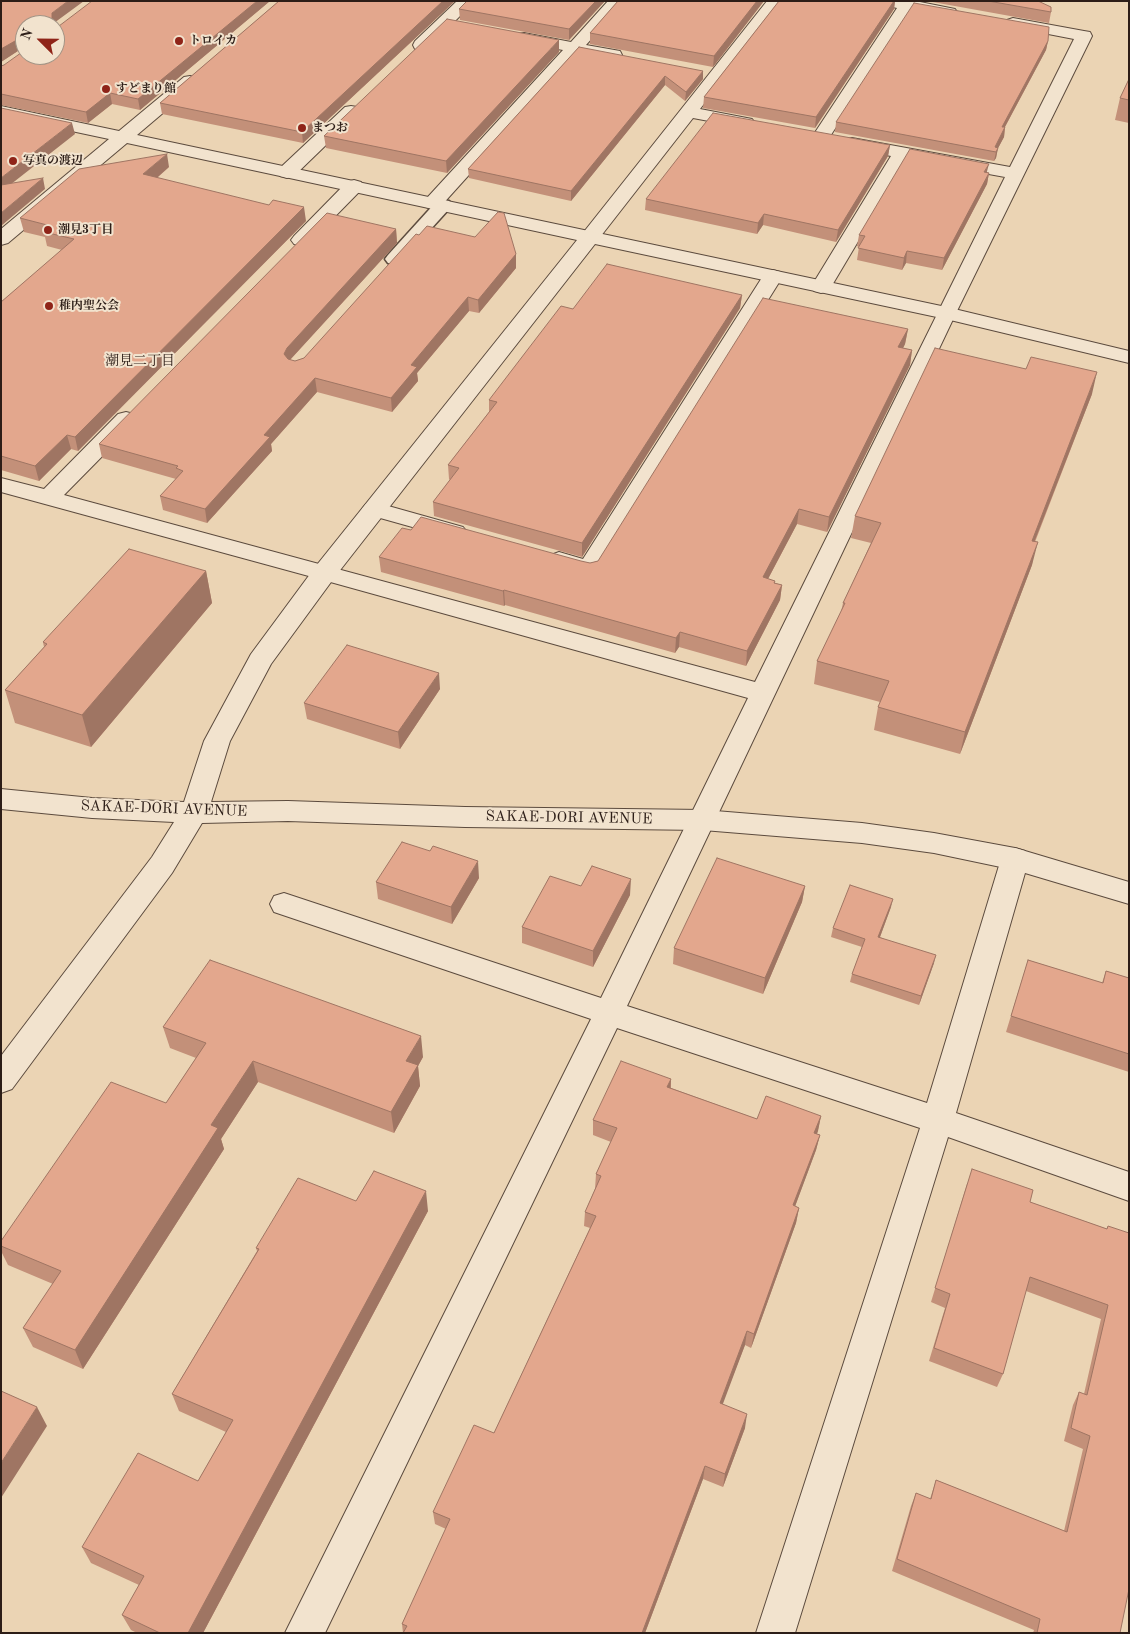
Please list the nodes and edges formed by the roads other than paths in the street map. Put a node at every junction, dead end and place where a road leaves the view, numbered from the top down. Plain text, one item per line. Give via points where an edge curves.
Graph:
1 (467, 1) edge
2 (617, 1) edge
3 (776, 1) edge
4 (886, 1) edge
5 (907, 5) junction
6 (966, 15) edge
7 (995, 20) edge
8 (444, 23) junction
9 (462, 26) edge
10 (509, 35) edge
11 (575, 48) junction
12 (408, 57) edge
13 (632, 58) edge
14 (203, 70) edge
15 (699, 71) edge
16 (718, 75) junction
17 (365, 97) edge
18 (1, 111) edge
19 (689, 112) junction
20 (764, 126) edge
21 (802, 134) edge
22 (124, 136) junction
23 (821, 137) junction
24 (902, 152) junction
25 (287, 172) junction
26 (1015, 173) junction
27 (354, 186) junction
28 (438, 204) junction
29 (590, 237) junction
30 (1, 239) edge
31 (285, 257) edge
32 (383, 271) edge
33 (773, 276) junction
34 (821, 287) junction
35 (946, 313) junction
36 (1129, 357) edge
37 (138, 406) edge
38 (1, 485) edge
39 (48, 498) junction
40 (374, 509) junction
41 (477, 538) edge
42 (542, 556) edge
43 (326, 572) junction
44 (762, 693) junction
45 (1, 799) edge
46 (194, 813) junction
47 (703, 820) junction
48 (1016, 858) junction
49 (1129, 893) edge
50 (284, 904) dead end
51 (609, 1013) junction
52 (1, 1080) edge
53 (938, 1120) junction
54 (1129, 1187) edge
55 (304, 1633) edge
56 (775, 1633) edge

1 - 8 street
2 - 11 street
3 - 16 street
4 - 5 street
5 - 6 street
5 - 23 street
7 - 26 street via 1084,36
8 - 9 street
8 - 12 street
10 - 11 street
11 - 13 street
11 - 28 street
14 - 22 street
15 - 16 street
16 - 19 street
17 - 25 street
18 - 22 street
19 - 20 street
19 - 29 street
21 - 23 street
22 - 25 street
22 - 30 street
23 - 24 street
24 - 26 street
24 - 34 street
25 - 27 street
26 - 35 street
27 - 28 street
27 - 31 street
28 - 29 street
28 - 32 lane
29 - 33 street
29 - 40 street
33 - 34 street
33 - 42 street via 589,568
34 - 35 street
35 - 36 street
35 - 44 street
37 - 39 street
38 - 39 street
39 - 43 street
40 - 41 street
40 - 43 street
43 - 44 street
43 - 46 street via 260,660 217,741
44 - 47 street
45 - 46 street, SAKAE-DORI AVENUE
46 - 47 street, SAKAE-DORI AVENUE via 288,811 465,818
46 - 52 street via 162,865
47 - 48 street, SAKAE-DORI AVENUE via 862,833
47 - 51 street
48 - 49 street, SAKAE-DORI AVENUE
48 - 53 street
50 - 51 street
51 - 53 street
51 - 55 street
53 - 54 street
53 - 56 street

